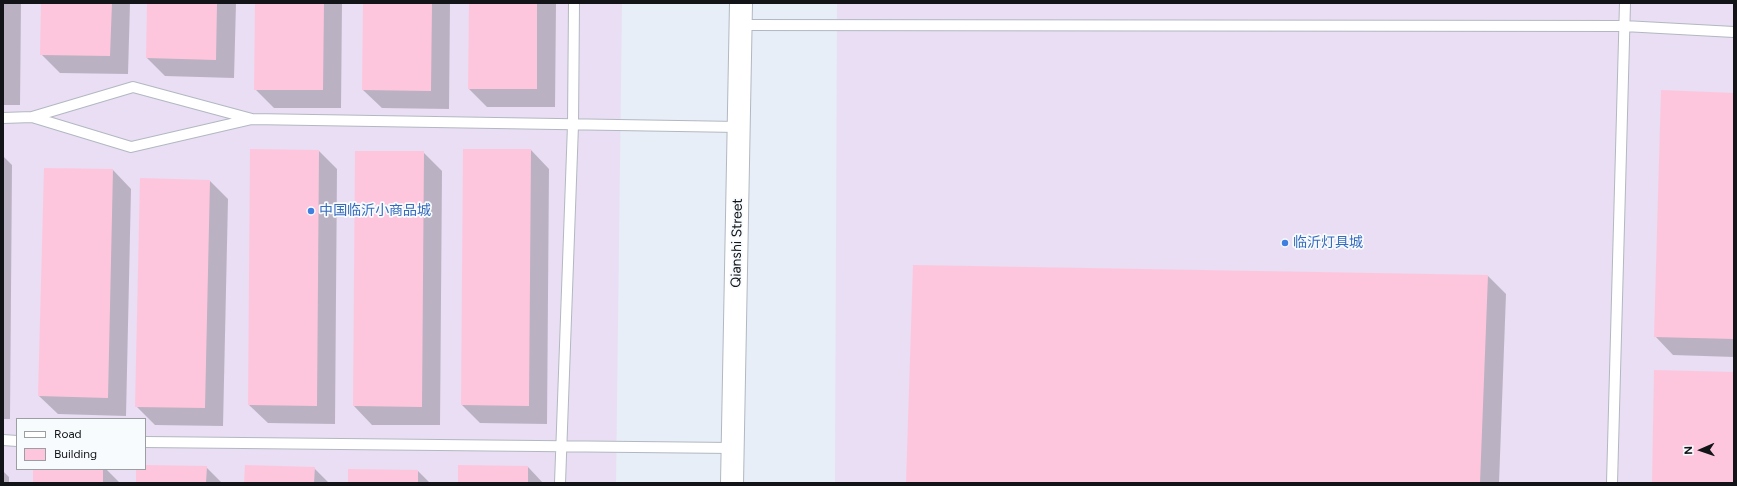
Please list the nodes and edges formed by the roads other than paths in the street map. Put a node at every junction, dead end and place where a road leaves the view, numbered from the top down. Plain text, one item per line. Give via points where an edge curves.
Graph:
1 (574, 3) edge
2 (741, 3) edge
3 (1625, 3) edge
4 (741, 25) junction
5 (1624, 26) junction
6 (1734, 32) edge
7 (3, 118) edge
8 (32, 118) junction
9 (252, 119) junction
10 (574, 124) junction
11 (739, 127) junction
12 (3, 440) edge
13 (16, 441) edge
14 (146, 442) edge
15 (561, 446) junction
16 (733, 448) junction
17 (560, 483) edge
18 (732, 483) edge
19 (1612, 483) edge

1 - 10 lane
2 - 4 main road, Qianshi Street
3 - 5 lane
4 - 5 lane
4 - 11 main road, Qianshi Street
5 - 6 lane
5 - 19 lane
7 - 8 lane
8 - 9 lane via 132,147
8 - 9 lane via 133,87
9 - 10 lane
10 - 11 lane
10 - 15 lane
11 - 16 main road, Qianshi Street
12 - 13 lane
14 - 15 lane
15 - 16 lane
15 - 17 lane
16 - 18 main road, Qianshi Street

